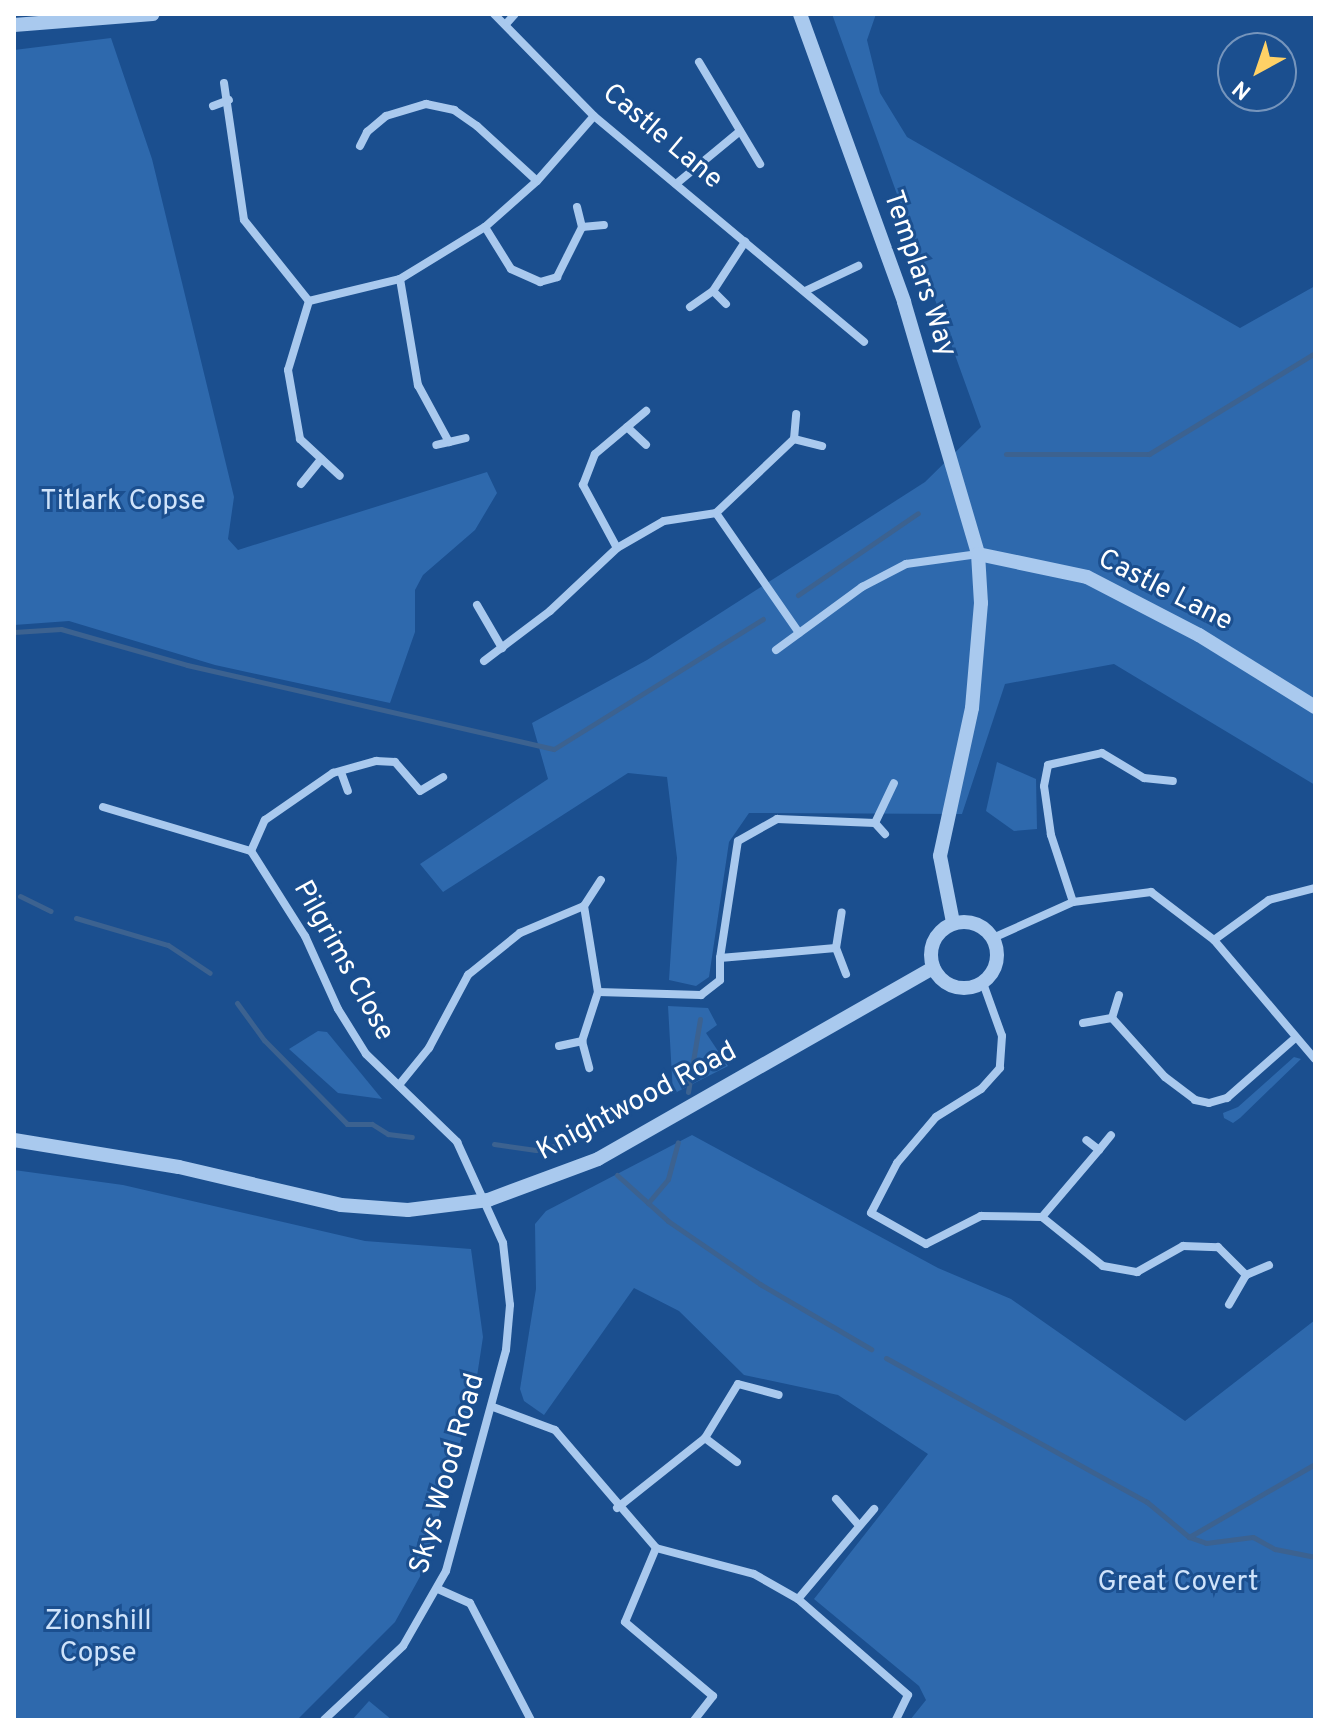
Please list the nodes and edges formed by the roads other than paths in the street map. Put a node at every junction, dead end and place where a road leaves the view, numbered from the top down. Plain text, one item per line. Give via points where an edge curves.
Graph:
1 (153, 14) edge
2 (494, 14) edge
3 (515, 14) edge
4 (800, 14) edge
5 (506, 24) junction
6 (14, 25) edge
7 (699, 62) dead end
8 (224, 83) dead end
9 (229, 100) junction
10 (213, 106) dead end
11 (594, 116) junction
12 (365, 121) dead end
13 (740, 131) junction
14 (367, 132) junction
15 (360, 146) dead end
16 (760, 164) dead end
17 (537, 181) junction
18 (676, 184) junction
19 (577, 207) dead end
20 (604, 225) dead end
21 (485, 227) junction
22 (582, 227) junction
23 (745, 242) junction
24 (858, 266) dead end
25 (400, 279) junction
26 (713, 291) junction
27 (805, 291) junction
28 (309, 301) junction
29 (726, 304) dead end
30 (690, 307) dead end
31 (864, 342) dead end
32 (646, 411) dead end
33 (796, 414) dead end
34 (627, 427) junction
35 (466, 438) dead end
36 (794, 439) junction
37 (449, 442) junction
38 (436, 445) dead end
39 (646, 445) dead end
40 (822, 446) dead end
41 (321, 459) junction
42 (340, 476) dead end
43 (301, 484) dead end
44 (716, 513) junction
45 (617, 548) junction
46 (978, 554) junction
47 (477, 605) dead end
48 (799, 633) junction
49 (502, 648) junction
50 (776, 650) dead end
51 (484, 661) dead end
52 (1315, 707) edge
53 (341, 772) junction
54 (443, 777) dead end
55 (1173, 781) dead end
56 (894, 783) dead end
57 (348, 791) dead end
58 (103, 807) dead end
59 (875, 823) junction
60 (885, 834) dead end
61 (251, 851) junction
62 (601, 880) dead end
63 (1315, 888) edge
64 (1073, 902) junction
65 (584, 906) junction
66 (842, 912) dead end
67 (953, 922) junction
68 (993, 938) junction
69 (1214, 940) junction
70 (836, 948) junction
71 (720, 958) junction
72 (933, 968) junction
73 (846, 974) dead end
74 (983, 983) junction
75 (598, 992) junction
76 (1119, 995) dead end
77 (1112, 1018) junction
78 (1083, 1023) dead end
79 (1294, 1039) junction
80 (582, 1041) junction
81 (559, 1046) dead end
82 (1315, 1059) edge
83 (589, 1068) dead end
84 (399, 1085) junction
85 (1111, 1135) dead end
86 (14, 1140) edge
87 (1086, 1140) dead end
88 (1099, 1150) junction
89 (488, 1200) junction
90 (1042, 1217) junction
91 (1269, 1265) dead end
92 (1246, 1275) junction
93 (1229, 1304) dead end
94 (779, 1395) dead end
95 (493, 1407) junction
96 (705, 1438) junction
97 (737, 1462) dead end
98 (836, 1499) dead end
99 (617, 1508) junction
100 (874, 1509) dead end
101 (857, 1523) junction
102 (656, 1548) junction
103 (438, 1589) junction
104 (798, 1599) junction
105 (324, 1720) edge
106 (531, 1720) edge
107 (694, 1720) edge
108 (896, 1720) edge

1 - 6 street
2 - 5 street, Castle Lane
3 - 5 street
4 - 46 street, Templars Way via 904,302
5 - 11 street, Castle Lane
7 - 13 street
8 - 9 street
9 - 10 street
9 - 28 street via 244,220
11 - 17 street
11 - 18 street, Castle Lane
12 - 14 street
13 - 16 street
13 - 18 street
14 - 15 street
14 - 17 street via 386,116 426,104 454,110
17 - 21 street
18 - 23 street, Castle Lane
19 - 22 street
20 - 22 street
21 - 22 street via 511,269 540,282 557,277
21 - 25 street
23 - 26 street
23 - 27 street, Castle Lane
24 - 27 street
25 - 28 street
25 - 37 street via 418,385
26 - 29 street
26 - 30 street
27 - 31 street, Castle Lane
28 - 41 street via 288,370 300,439
32 - 34 street
33 - 36 street
34 - 39 street
34 - 45 street via 595,454 583,485
35 - 37 street
36 - 40 street
36 - 44 street
37 - 38 street
41 - 42 street
41 - 43 street
44 - 45 street via 664,521
44 - 48 street
45 - 49 street
46 - 48 street via 934,556 906,564 862,587
46 - 52 street, Castle Lane via 1087,577 1199,635
46 - 67 street via 981,603 972,708 940,856
47 - 49 street
48 - 50 street
49 - 51 street
53 - 54 street via 395,762 420,791
53 - 57 street
53 - 61 street via 265,820
55 - 64 street via 1144,778 1102,753 1048,765 1044,786 1051,835
56 - 59 street
58 - 61 street
59 - 60 street
59 - 71 street via 777,819 738,841
61 - 84 street, Pilgrims Close via 288,907 366,1054
62 - 65 street
63 - 69 street via 1269,900
64 - 68 street
64 - 69 street via 1151,892
65 - 75 street
65 - 84 street via 520,933 468,975 429,1048
66 - 70 street
67 - 68 street via 978,925
67 - 72 street via 934,943
68 - 74 street via 998,961
69 - 79 street
70 - 71 street
70 - 73 street
71 - 75 street via 720,980 701,995
72 - 74 street via 945,982 961,988
72 - 89 street, Knightwood Road via 598,1159
74 - 90 street via 1002,1036 1000,1068 981,1089 936,1117 897,1163 871,1213 926,1244 981,1216
75 - 80 street
76 - 77 street
77 - 78 street
77 - 79 street via 1165,1077 1195,1100 1209,1103 1227,1098
79 - 82 street
80 - 81 street
80 - 83 street
84 - 89 street, Pilgrims Close via 450,1131
85 - 88 street
86 - 89 street, Knightwood Road via 151,1161 341,1205 408,1210
87 - 88 street
88 - 90 street
89 - 95 street, Skys Wood Road via 506,1255 510,1305
90 - 92 street via 1103,1266 1137,1272 1183,1246 1218,1247
91 - 92 street
92 - 93 street
94 - 96 street via 738,1384
95 - 99 street via 555,1430
95 - 103 street, Skys Wood Road
96 - 97 street
96 - 99 street
98 - 101 street
99 - 102 street
100 - 101 street
101 - 104 street
102 - 104 street via 754,1574
102 - 107 street via 625,1622 713,1696
103 - 105 street, Skys Wood Road via 403,1646
103 - 106 street via 470,1603
104 - 108 street via 908,1695

